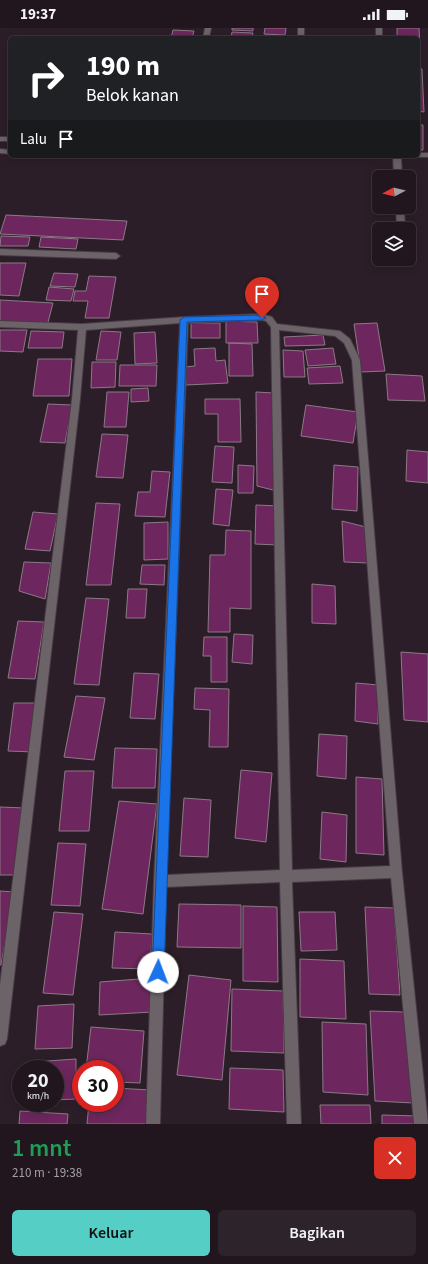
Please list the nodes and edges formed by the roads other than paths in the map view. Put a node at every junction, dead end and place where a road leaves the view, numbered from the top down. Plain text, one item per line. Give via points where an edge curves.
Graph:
1 (397, 158) edge
2 (398, 170) edge
3 (0, 252) edge
4 (116, 256) dead end
5 (184, 320) junction
6 (0, 324) edge
7 (82, 327) junction
8 (275, 327) junction
9 (396, 872) junction
10 (286, 875) junction
11 (160, 882) junction
12 (0, 1039) edge
13 (153, 1124) edge
14 (294, 1124) edge
15 (421, 1124) edge

1 - 2 street
3 - 4 street
5 - 7 street
5 - 8 street via 262,318 269,319
5 - 11 street
6 - 7 street
7 - 12 street via 74,415
8 - 9 street via 337,333 346,341 356,360
8 - 10 street
9 - 10 street
9 - 15 street
10 - 11 street
10 - 14 street
11 - 13 street

